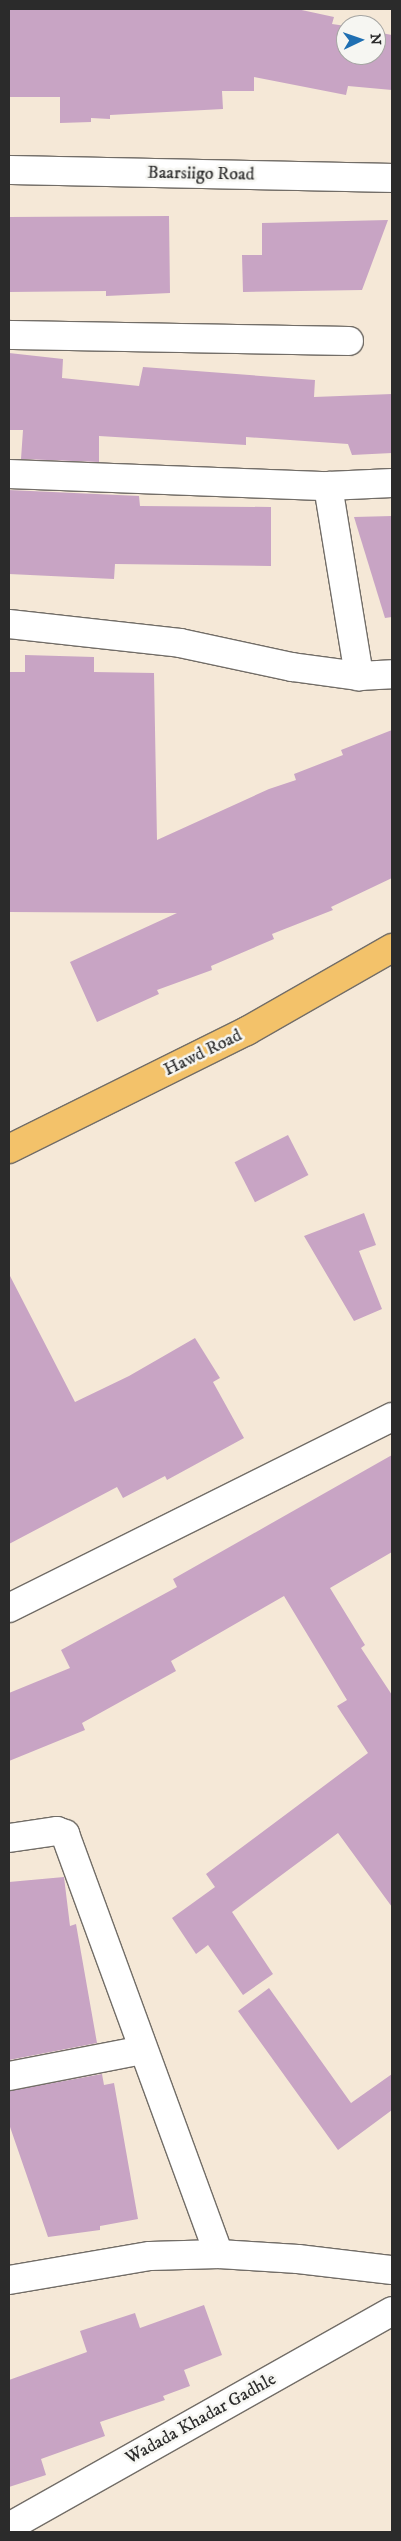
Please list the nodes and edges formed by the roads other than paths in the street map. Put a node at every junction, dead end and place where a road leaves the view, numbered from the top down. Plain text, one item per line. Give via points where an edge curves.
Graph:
1 (9, 170) edge
2 (392, 178) edge
3 (9, 335) edge
4 (349, 341) dead end
5 (9, 474) edge
6 (392, 483) edge
7 (328, 486) junction
8 (9, 624) edge
9 (392, 674) edge
10 (359, 676) junction
11 (392, 948) edge
12 (9, 1149) edge
13 (392, 1417) edge
14 (9, 1608) edge
15 (9, 1838) edge
16 (143, 2050) junction
17 (9, 2076) edge
18 (219, 2254) junction
19 (392, 2270) edge
20 (9, 2280) edge
21 (392, 2311) edge
22 (43, 2522) edge
23 (9, 2527) edge

1 - 2 street, Baarsiigo Road
3 - 4 street
5 - 7 street
6 - 7 street
7 - 10 street
8 - 10 street via 180,643 292,667
9 - 10 street
11 - 12 main road, Hawd Road via 247,1031
13 - 14 street
15 - 16 street via 57,1831 65,1834
16 - 17 street
16 - 18 street
18 - 19 street via 298,2258
18 - 20 street via 150,2256
21 - 22 street, Wadada Khadar Gadhle
22 - 23 street, Wadada Khadar Gadhle

